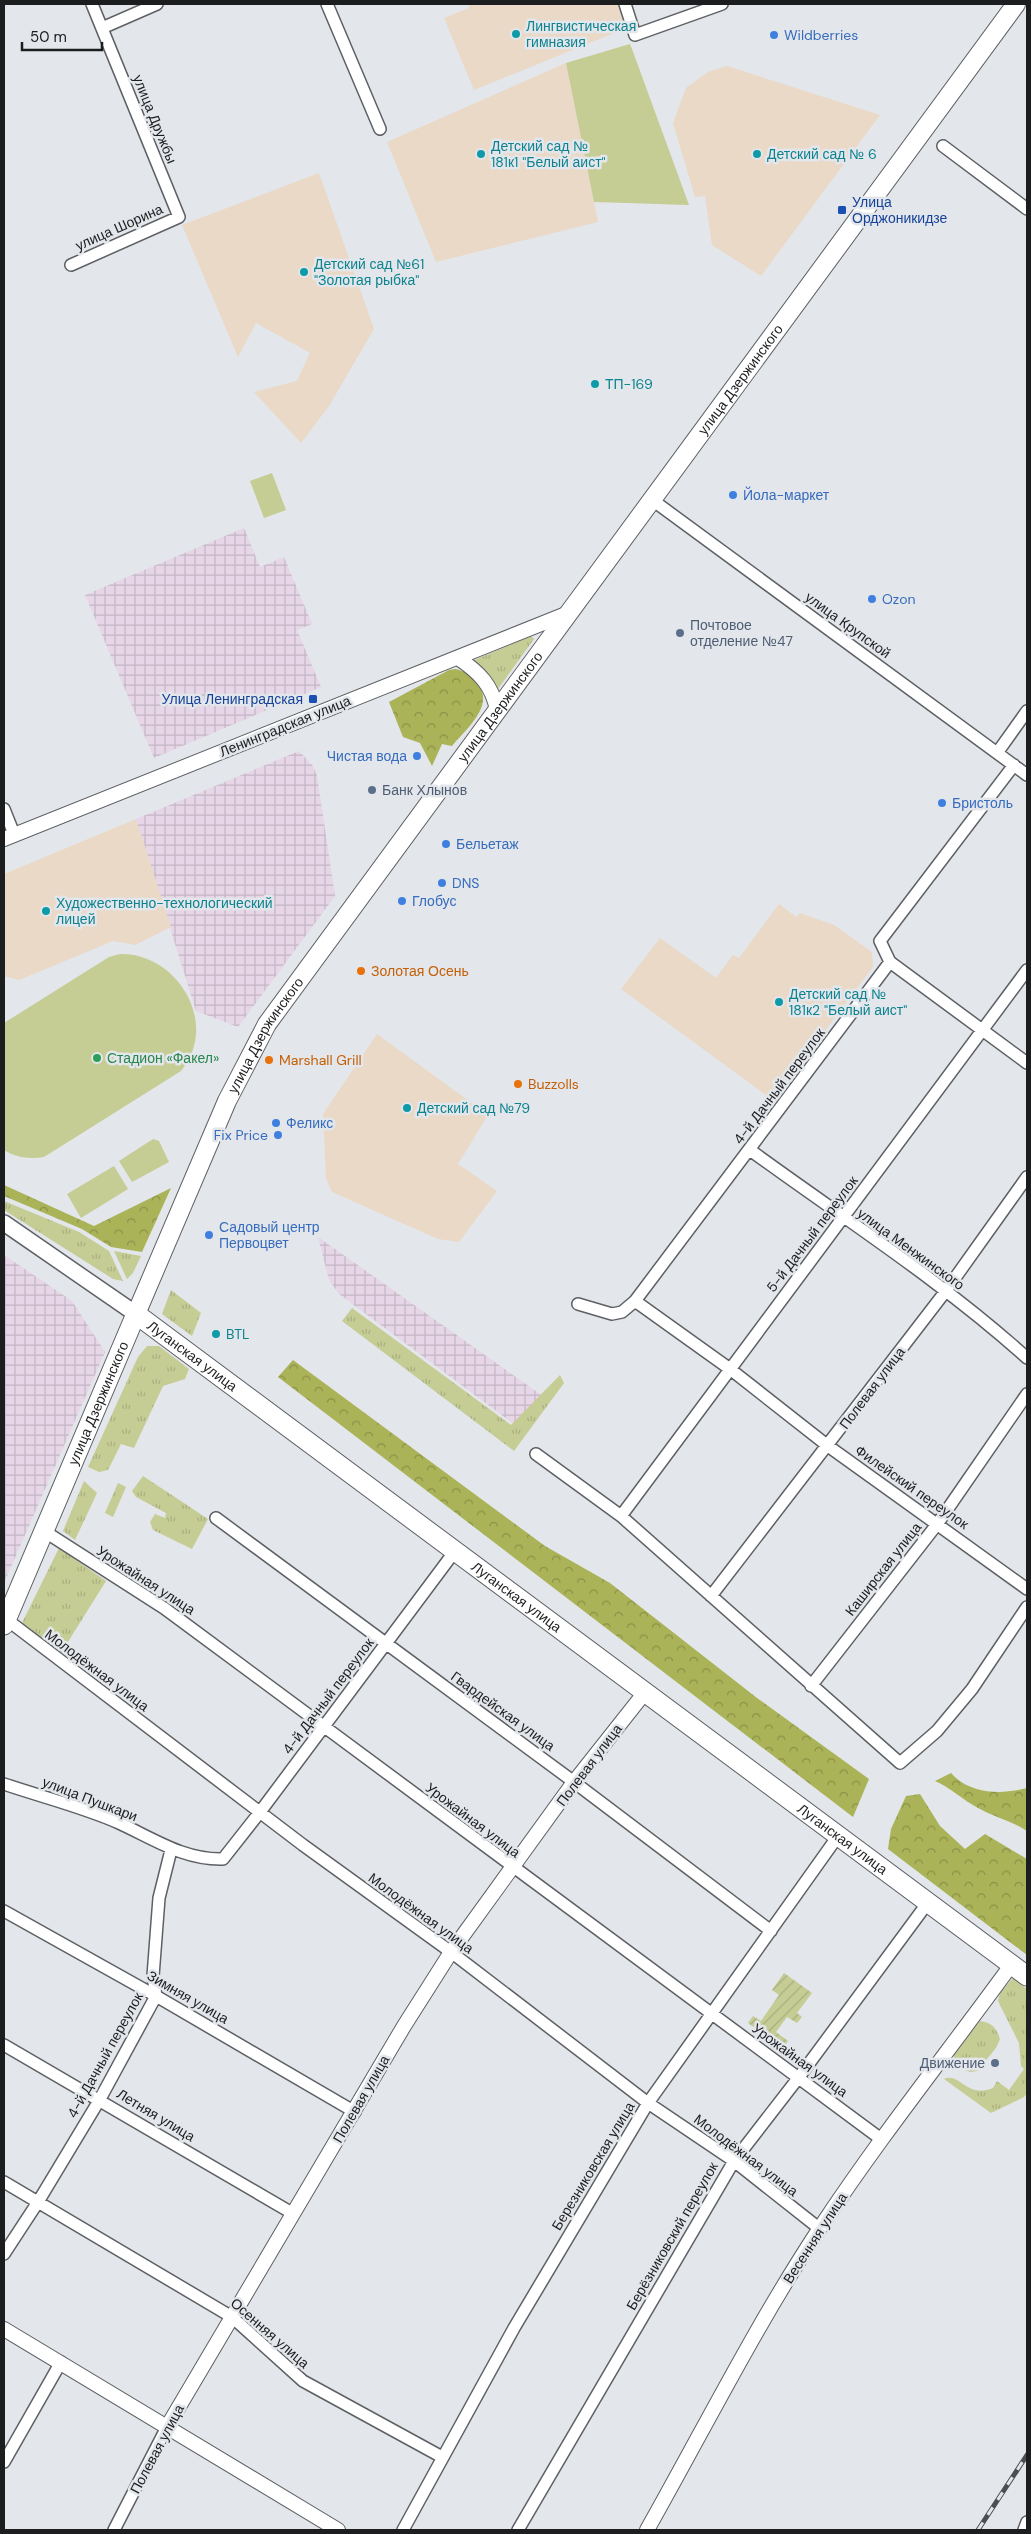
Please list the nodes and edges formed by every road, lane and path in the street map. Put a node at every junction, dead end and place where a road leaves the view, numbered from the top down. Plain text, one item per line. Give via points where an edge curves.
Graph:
1 (92, 4) edge
2 (157, 4) edge
3 (327, 4) edge
4 (625, 4) edge
5 (722, 4) edge
6 (1016, 4) edge
7 (102, 28) junction
8 (380, 128) dead end
9 (942, 146) dead end
10 (1027, 209) edge
11 (179, 217) joint
12 (71, 265) dead end
13 (651, 499) junction
14 (566, 614) junction
15 (458, 658) junction
16 (497, 710) junction
17 (1027, 711) edge
18 (997, 753) junction
19 (1014, 765) junction
20 (1027, 775) edge
21 (4, 808) edge
22 (9, 836) edge
23 (890, 962) junction
24 (1027, 970) edge
25 (983, 1028) junction
26 (1027, 1063) edge
27 (750, 1150) junction
28 (1027, 1177) edge
29 (844, 1218) junction
30 (4, 1223) edge
31 (945, 1292) junction
32 (635, 1301) junction
33 (578, 1304) dead end
34 (136, 1314) junction
35 (1027, 1358) edge
36 (730, 1369) junction
37 (1027, 1394) edge
38 (828, 1446) junction
39 (536, 1454) dead end
40 (620, 1516) junction
41 (216, 1518) dead end
42 (938, 1523) junction
43 (44, 1531) junction
44 (455, 1550) junction
45 (1027, 1589) edge
46 (711, 1596) junction
47 (1027, 1606) edge
48 (5, 1622) edge
49 (386, 1644) junction
50 (811, 1686) junction
51 (646, 1691) junction
52 (324, 1727) junction
53 (574, 1782) junction
54 (4, 1784) edge
55 (260, 1812) junction
56 (838, 1836) junction
57 (171, 1850) junction
58 (223, 1859) joint
59 (513, 1868) junction
60 (929, 1901) junction
61 (4, 1911) edge
62 (771, 1931) junction
63 (451, 1952) junction
64 (1012, 1964) junction
65 (1027, 1976) edge
66 (156, 1996) junction
67 (713, 2014) junction
68 (4, 2045) edge
69 (799, 2077) junction
70 (100, 2099) junction
71 (648, 2103) junction
72 (355, 2112) junction
73 (881, 2139) junction
74 (734, 2161) junction
75 (4, 2182) edge
76 (38, 2202) junction
77 (292, 2214) junction
78 (820, 2229) junction
79 (4, 2254) edge
80 (232, 2317) junction
81 (4, 2329) edge
82 (61, 2362) junction
83 (167, 2426) junction
84 (442, 2457) junction
85 (4, 2462) edge
86 (1027, 2522) edge
87 (114, 2530) edge
88 (338, 2530) edge
89 (403, 2530) edge
90 (518, 2530) edge
91 (646, 2530) edge
92 (1024, 2530) edge

1 - 7 street, улица Дружбы
2 - 7 street
3 - 8 street
4 - 5 street via 635,35
6 - 13 main road, улица Дзержинского
7 - 11 street, улица Дружбы
9 - 10 street
11 - 12 street, улица Шорина
13 - 14 main road, улица Дзержинского
13 - 18 street, улица Крупской
14 - 15 street, Ленинградская улица
14 - 16 main road, улица Дзержинского
15 - 16 street via 489,684
15 - 22 street, Ленинградская улица
16 - 34 main road, улица Дзержинского via 267,1024 227,1101
17 - 18 street
18 - 19 street, улица Крупской
19 - 20 street, улица Крупской
19 - 23 street via 880,941
21 - 22 street
23 - 25 street
23 - 27 street, 4-й Дачный переулок
24 - 25 street, 5-й Дачный переулок
25 - 26 street
25 - 29 street, 5-й Дачный переулок
27 - 29 street, улица Менжинского
27 - 32 street, 4-й Дачный переулок
28 - 31 street, Полевая улица
29 - 31 street, улица Менжинского
29 - 36 street, 5-й Дачный переулок
30 - 34 main road, Луганская улица
31 - 35 street, улица Менжинского
31 - 38 street, Полевая улица
32 - 33 street, 4-й Дачный переулок via 622,1312 612,1314
32 - 36 street, Филейский переулок
34 - 43 highway, улица Дзержинского
34 - 44 highway, Луганская улица
36 - 38 street, Филейский переулок
36 - 40 street, 5-й Дачный переулок
37 - 42 street, Каширская улица
38 - 42 street, Филейский переулок
38 - 46 street, Полевая улица
39 - 40 street
40 - 46 street
41 - 49 street, Гвардейская улица
42 - 45 street, Филейский переулок
42 - 50 street, Каширская улица
43 - 48 highway, улица Дзержинского
43 - 52 street, Урожайная улица via 164,1608
44 - 49 street, 4-й Дачный переулок
44 - 51 highway, Луганская улица
46 - 50 street
47 - 50 street via 972,1689 937,1731 900,1763
48 - 55 street, Молодёжная улица
49 - 52 street, 4-й Дачный переулок
49 - 53 street, Гвардейская улица
51 - 53 street, Полевая улица
51 - 56 highway, Луганская улица
52 - 55 street, 4-й Дачный переулок
52 - 59 street, Урожайная улица
53 - 59 street, Полевая улица
53 - 62 street, Гвардейская улица
54 - 57 street, улица Пушкари via 118,1823
55 - 58 street, 4-й Дачный переулок
55 - 63 street, Молодёжная улица
56 - 60 highway, Луганская улица
56 - 62 street, Березниковская улица
57 - 58 street, улица Пушкари
57 - 66 street, 4-й Дачный переулок via 159,1898 153,1976
59 - 63 street, Полевая улица
59 - 67 street, Урожайная улица
60 - 64 highway, Луганская улица
60 - 69 street, Берёзниковский переулок
61 - 66 street, Зимняя улица
62 - 67 street, Березниковская улица
63 - 71 street, Молодёжная улица
63 - 72 street, Полевая улица
64 - 65 highway, Луганская улица
64 - 73 street, Весенняя улица
66 - 70 street, 4-й Дачный переулок
66 - 72 street, Зимняя улица
67 - 69 street, Урожайная улица
67 - 71 street, Березниковская улица
68 - 70 street, Летняя улица
69 - 73 street, Урожайная улица
69 - 74 street, Берёзниковский переулок
70 - 76 street, 4-й Дачный переулок
70 - 77 street, Летняя улица
71 - 74 street, Молодёжная улица
71 - 84 street, Березниковская улица via 514,2328
72 - 77 street, Полевая улица
73 - 78 street, Весенняя улица
74 - 78 street, Молодёжная улица
74 - 90 street, Берёзниковский переулок
75 - 76 street, Осенняя улица
76 - 79 street, 4-й Дачный переулок
76 - 80 street, Осенняя улица
77 - 80 street, Полевая улица
78 - 91 street, Весенняя улица via 758,2327
80 - 83 street, Полевая улица
80 - 84 street, Осенняя улица via 303,2381
81 - 82 street
82 - 83 street
82 - 85 street
83 - 87 street, Полевая улица
83 - 88 street
84 - 89 street, Березниковская улица
86 - 92 street

